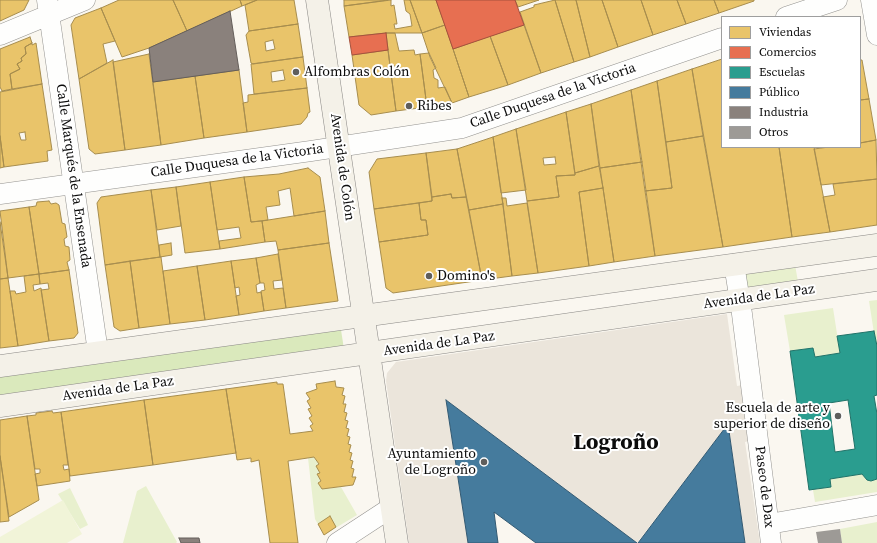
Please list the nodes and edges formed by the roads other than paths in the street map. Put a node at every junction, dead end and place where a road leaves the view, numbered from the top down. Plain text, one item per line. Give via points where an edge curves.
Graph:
1 (85, 0) edge
2 (317, 0) edge
3 (837, 0) edge
4 (871, 0) edge
5 (48, 8) edge
6 (789, 16) edge
7 (0, 35) edge
8 (877, 36) edge
9 (721, 38) edge
10 (339, 146) junction
11 (73, 183) junction
12 (0, 194) edge
13 (877, 245) edge
14 (734, 264) junction
15 (877, 280) edge
16 (740, 300) junction
17 (366, 334) junction
18 (98, 352) junction
19 (0, 366) edge
20 (0, 406) edge
21 (877, 505) edge
22 (392, 508) junction
23 (770, 534) edge
24 (338, 543) edge
25 (397, 543) edge

1 - 5 street
2 - 10 main road, Avenida de Colón
3 - 6 street
4 - 8 street
5 - 7 street
5 - 11 street, Calle Marqués de la Ensenada
9 - 10 street, Calle Duquesa de la Victoria via 462,128
10 - 11 street, Calle Duquesa de la Victoria
10 - 17 main road, Avenida de Colón
11 - 12 street, Calle Duquesa de la Victoria
11 - 18 street, Calle Marqués de la Ensenada
13 - 14 main road, Avenida de La Paz
14 - 16 street, Paseo de Dax
14 - 17 main road, Avenida de La Paz
15 - 16 main road, Avenida de La Paz
16 - 17 main road, Avenida de La Paz
16 - 23 street, Paseo de Dax
17 - 18 main road, Avenida de La Paz
17 - 20 main road, Avenida de La Paz
17 - 22 main road, Avenida de Colón
18 - 19 main road, Avenida de La Paz
21 - 23 street
22 - 24 street
22 - 25 main road, Avenida de Colón

